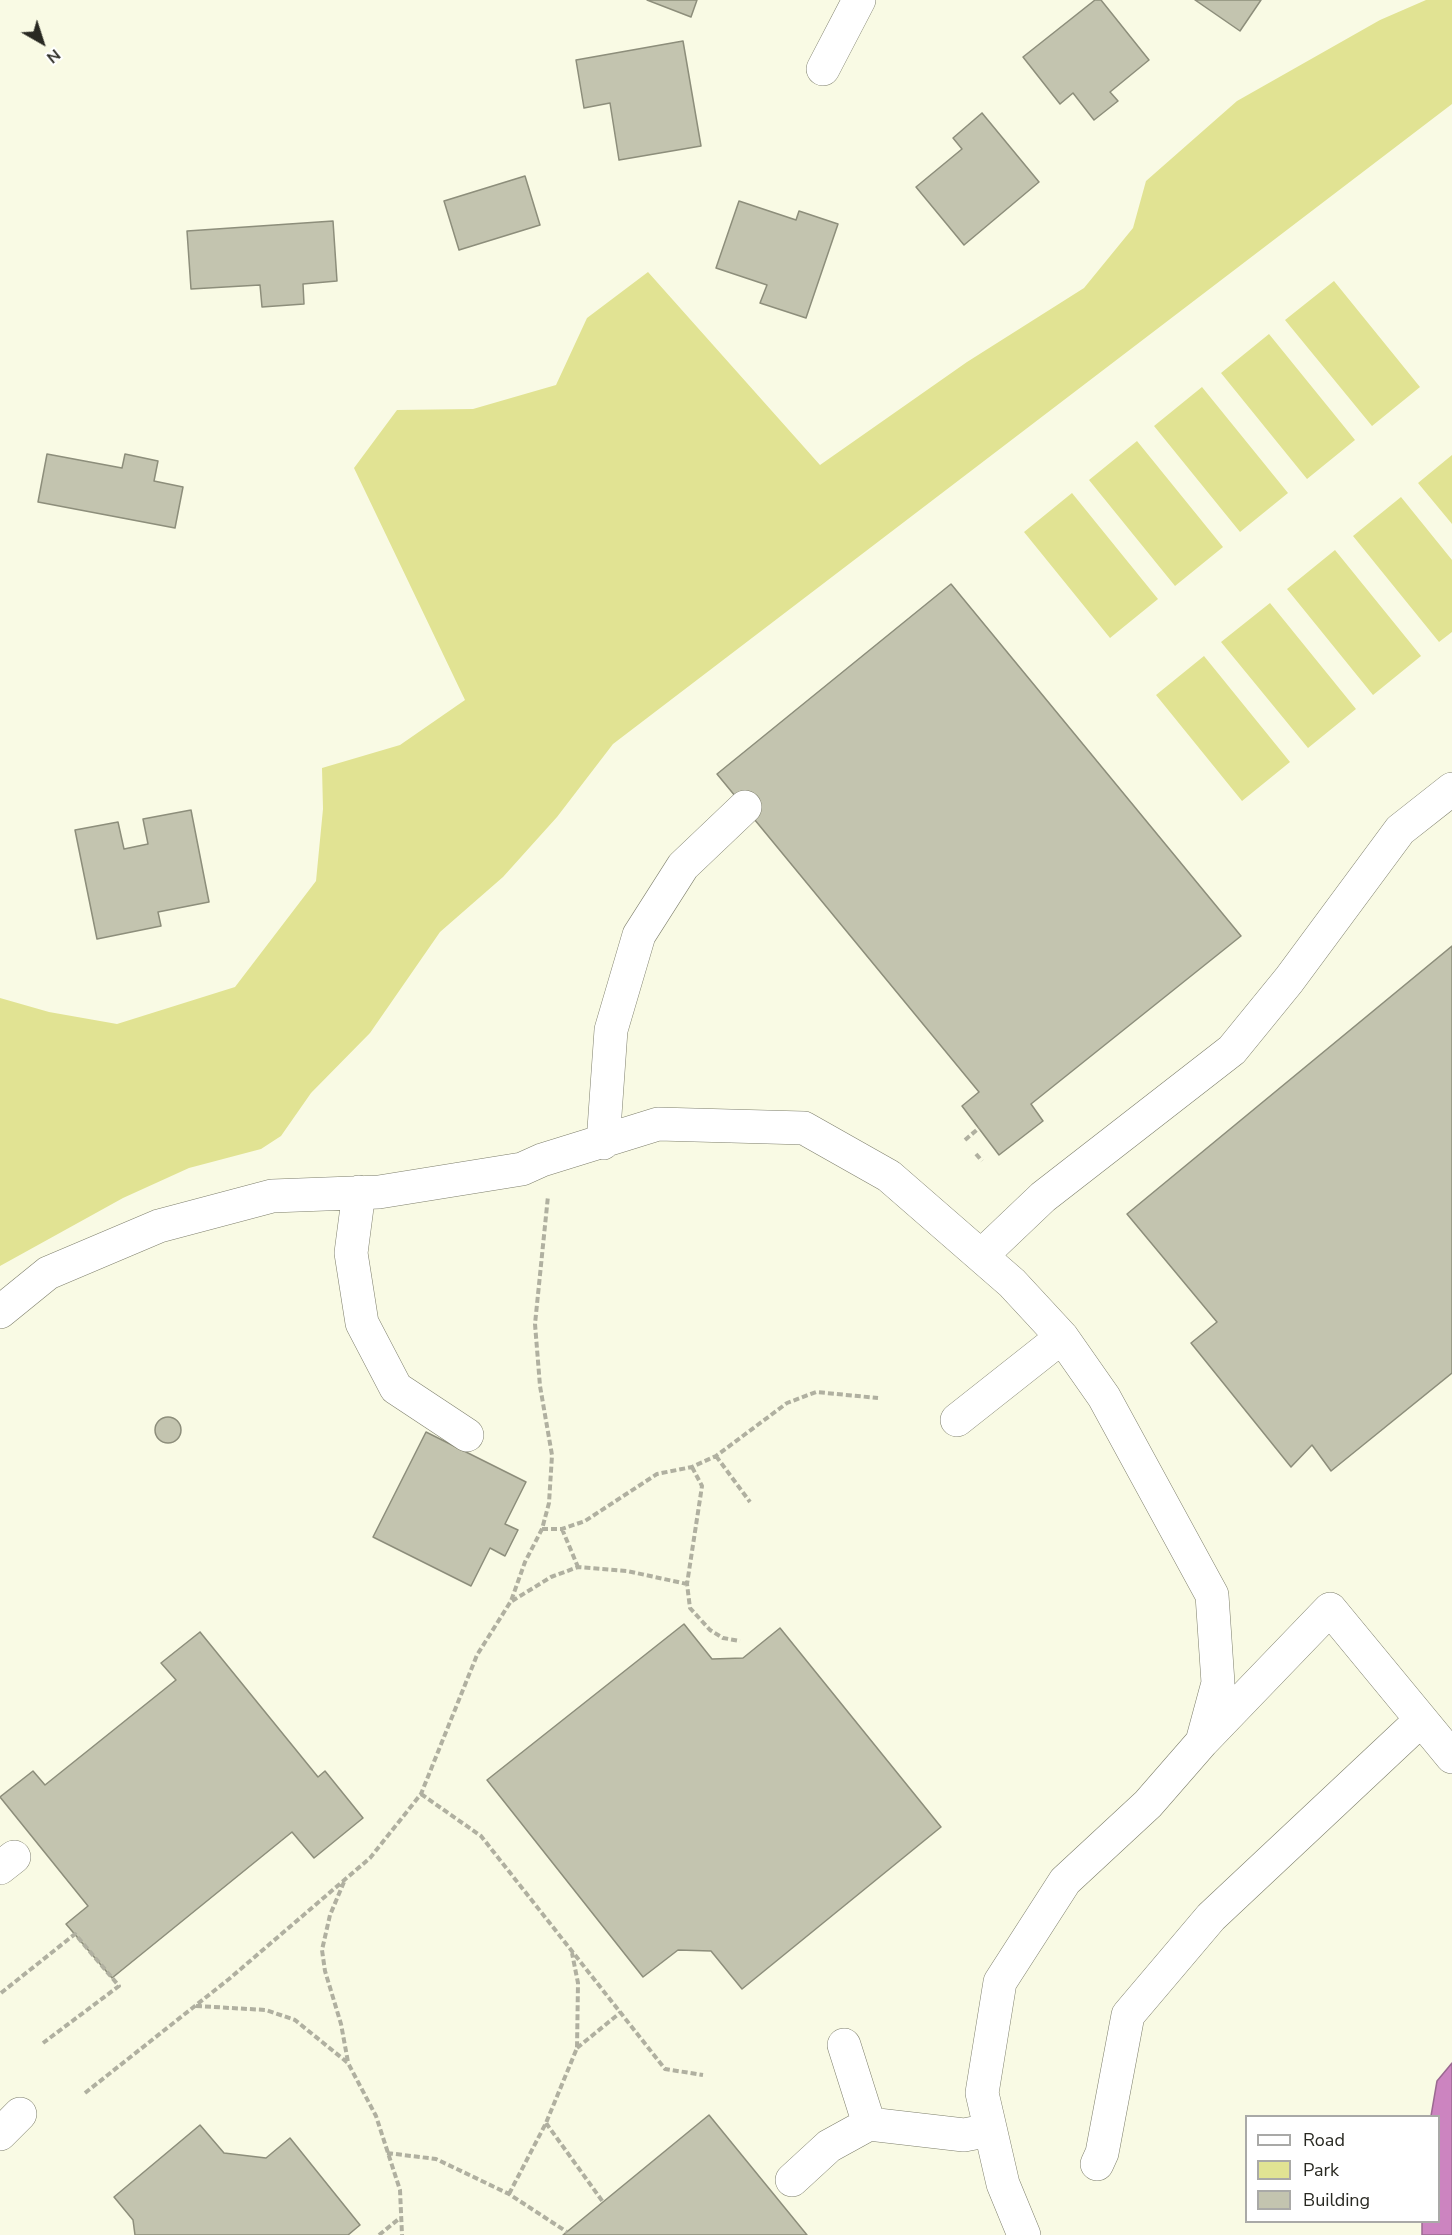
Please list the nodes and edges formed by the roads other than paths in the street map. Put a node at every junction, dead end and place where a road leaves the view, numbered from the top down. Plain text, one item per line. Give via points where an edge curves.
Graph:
1 (858, 0) edge
2 (823, 69) dead end
3 (1452, 789) edge
4 (745, 807) dead end
5 (603, 1143) junction
6 (359, 1192) junction
7 (981, 1257) junction
8 (0, 1312) edge
9 (1062, 1337) junction
10 (957, 1420) dead end
11 (467, 1435) dead end
12 (1421, 1720) junction
13 (1202, 1742) junction
14 (1452, 1757) edge
15 (844, 2045) dead end
16 (869, 2124) junction
17 (990, 2130) junction
18 (1097, 2164) dead end
19 (792, 2180) dead end
20 (1024, 2235) edge

1 - 2 street
3 - 7 street via 1400,831 1232,1050 1043,1197
4 - 5 street via 683,866 639,935 611,1030
5 - 6 street via 522,1169
5 - 7 street via 658,1124 804,1128 889,1176
6 - 8 street via 272,1196 159,1226 48,1273
6 - 11 street via 351,1253 362,1323 396,1388
7 - 9 street via 1012,1283
9 - 10 street
9 - 13 street via 1104,1397 1212,1595 1218,1683
12 - 13 street via 1330,1610
12 - 14 street
12 - 18 street via 1211,1917 1128,2015
13 - 17 street via 1148,1804 1065,1881 1000,1982 982,2094
15 - 16 street
16 - 17 street via 964,2135
16 - 19 street via 829,2146
17 - 20 street via 1003,2184

